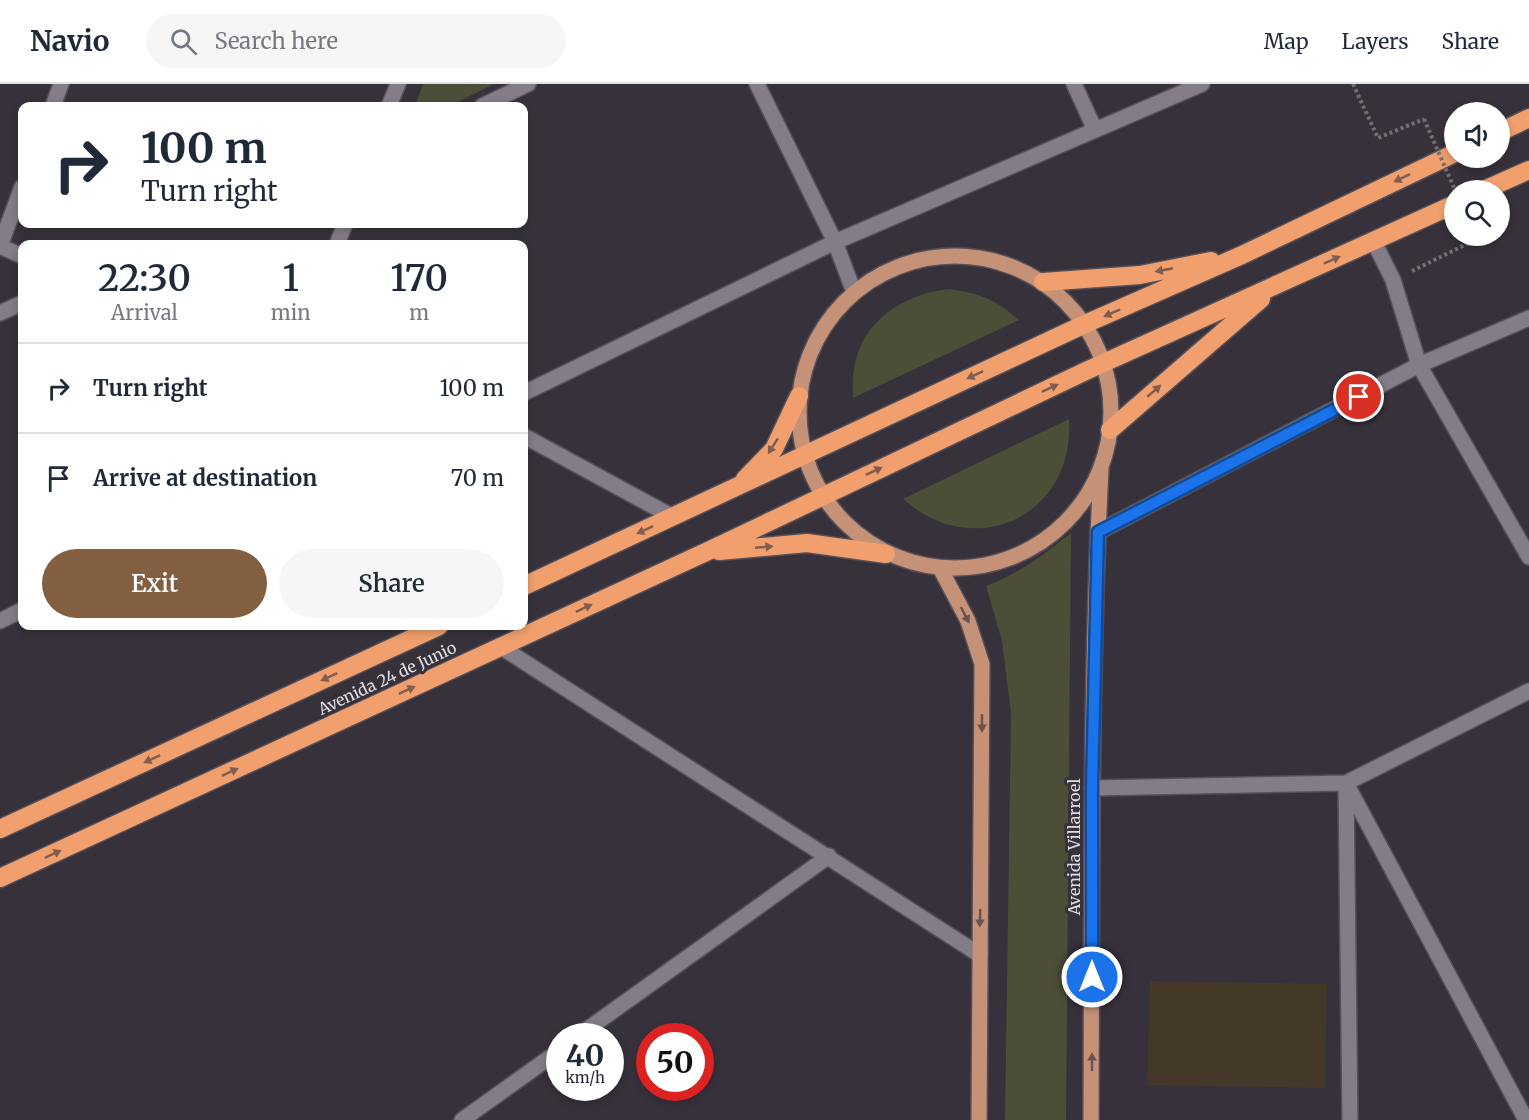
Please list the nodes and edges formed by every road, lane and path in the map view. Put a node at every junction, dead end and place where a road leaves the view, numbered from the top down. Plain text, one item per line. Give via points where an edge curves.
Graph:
1 (61, 84) edge
2 (398, 84) edge
3 (528, 84) edge
4 (757, 84) edge
5 (1074, 84) edge
6 (1202, 84) edge
7 (1353, 84) edge
8 (54, 102) edge
9 (391, 102) edge
10 (490, 102) edge
11 (1529, 118) edge
12 (1510, 127) edge
13 (1095, 130) junction
14 (1444, 158) edge
15 (1529, 170) edge
16 (1451, 180) edge
17 (1506, 180) edge
18 (18, 199) edge
19 (1444, 209) edge
20 (835, 242) junction
21 (1374, 242) junction
22 (0, 246) edge
23 (1460, 246) edge
24 (18, 254) edge
25 (1242, 255) junction
26 (1393, 280) junction
27 (1043, 282) junction
28 (1279, 284) junction
29 (854, 292) junction
30 (18, 305) edge
31 (0, 313) edge
32 (1529, 318) edge
33 (1085, 324) junction
34 (1103, 363) junction
35 (1419, 365) junction
36 (528, 391) edge
37 (799, 396) junction
38 (1110, 429) junction
39 (528, 438) edge
40 (804, 455) junction
41 (1101, 466) junction
42 (736, 488) junction
43 (821, 496) junction
44 (673, 517) junction
45 (1098, 532) junction
46 (706, 552) junction
47 (886, 554) junction
48 (1529, 557) edge
49 (940, 568) junction
50 (528, 584) edge
51 (18, 612) edge
52 (0, 621) edge
53 (430, 630) edge
54 (501, 647) junction
55 (1529, 691) edge
56 (1346, 783) junction
57 (1092, 788) junction
58 (0, 829) edge
59 (829, 856) junction
60 (0, 878) edge
61 (980, 955) junction
62 (596, 1023) edge
63 (546, 1060) edge
64 (462, 1120) edge
65 (979, 1120) edge
66 (1091, 1120) edge
67 (1350, 1120) edge
68 (1526, 1120) edge

1 - 8 street
2 - 9 street
3 - 10 street
4 - 20 street
5 - 13 street
6 - 13 street
7 - 16 path, bridge via 1378,138 1424,119
11 - 12 highway
13 - 20 street
14 -> 25 highway
15 - 17 highway
18 - 22 street
19 - 21 highway, Avenida 24 de Junio
20 - 29 street
20 - 36 street
21 - 26 street
28 -> 21 highway, Avenida 24 de Junio
22 - 24 street
23 - 26 path
25 -> 27 highway via 1140,274
25 -> 33 highway
26 - 35 street
27 - 29 main road via 1004,263 961,256 917,260 884,273
27 - 33 main road
28 - 34 highway, Avenida 24 de Junio
38 -> 28 highway
29 - 37 main road via 830,318 812,348
30 - 31 street
32 - 35 street
33 - 34 main road
33 -> 40 highway
34 - 38 main road via 1110,392
43 -> 34 highway, Avenida 24 de Junio
35 - 45 street
35 - 48 street
37 - 40 main road
37 -> 42 highway via 774,448
38 - 41 main road
39 - 44 street
40 - 42 highway
40 - 43 main road
41 - 45 main road, Avenida Villarroel
41 - 49 main road via 1077,510 1042,542 999,562 970,568
42 - 44 highway
43 - 46 highway, Avenida 24 de Junio
43 - 47 main road via 855,533
44 -> 50 highway
45 - 57 main road, Avenida Villarroel
46 -> 47 highway via 807,543
54 -> 46 highway, Avenida 24 de Junio
47 - 49 main road
49 -> 61 main road via 968,621 982,664
51 - 52 street
53 -> 58 highway, Avenida 24 de Junio
54 - 59 street
60 -> 54 highway, Avenida 24 de Junio
55 - 56 street
56 - 57 street
56 - 67 street
56 - 68 street
66 -> 57 main road, Avenida Villarroel
59 - 61 street
59 - 62 street
61 - 65 main road
63 - 64 street

